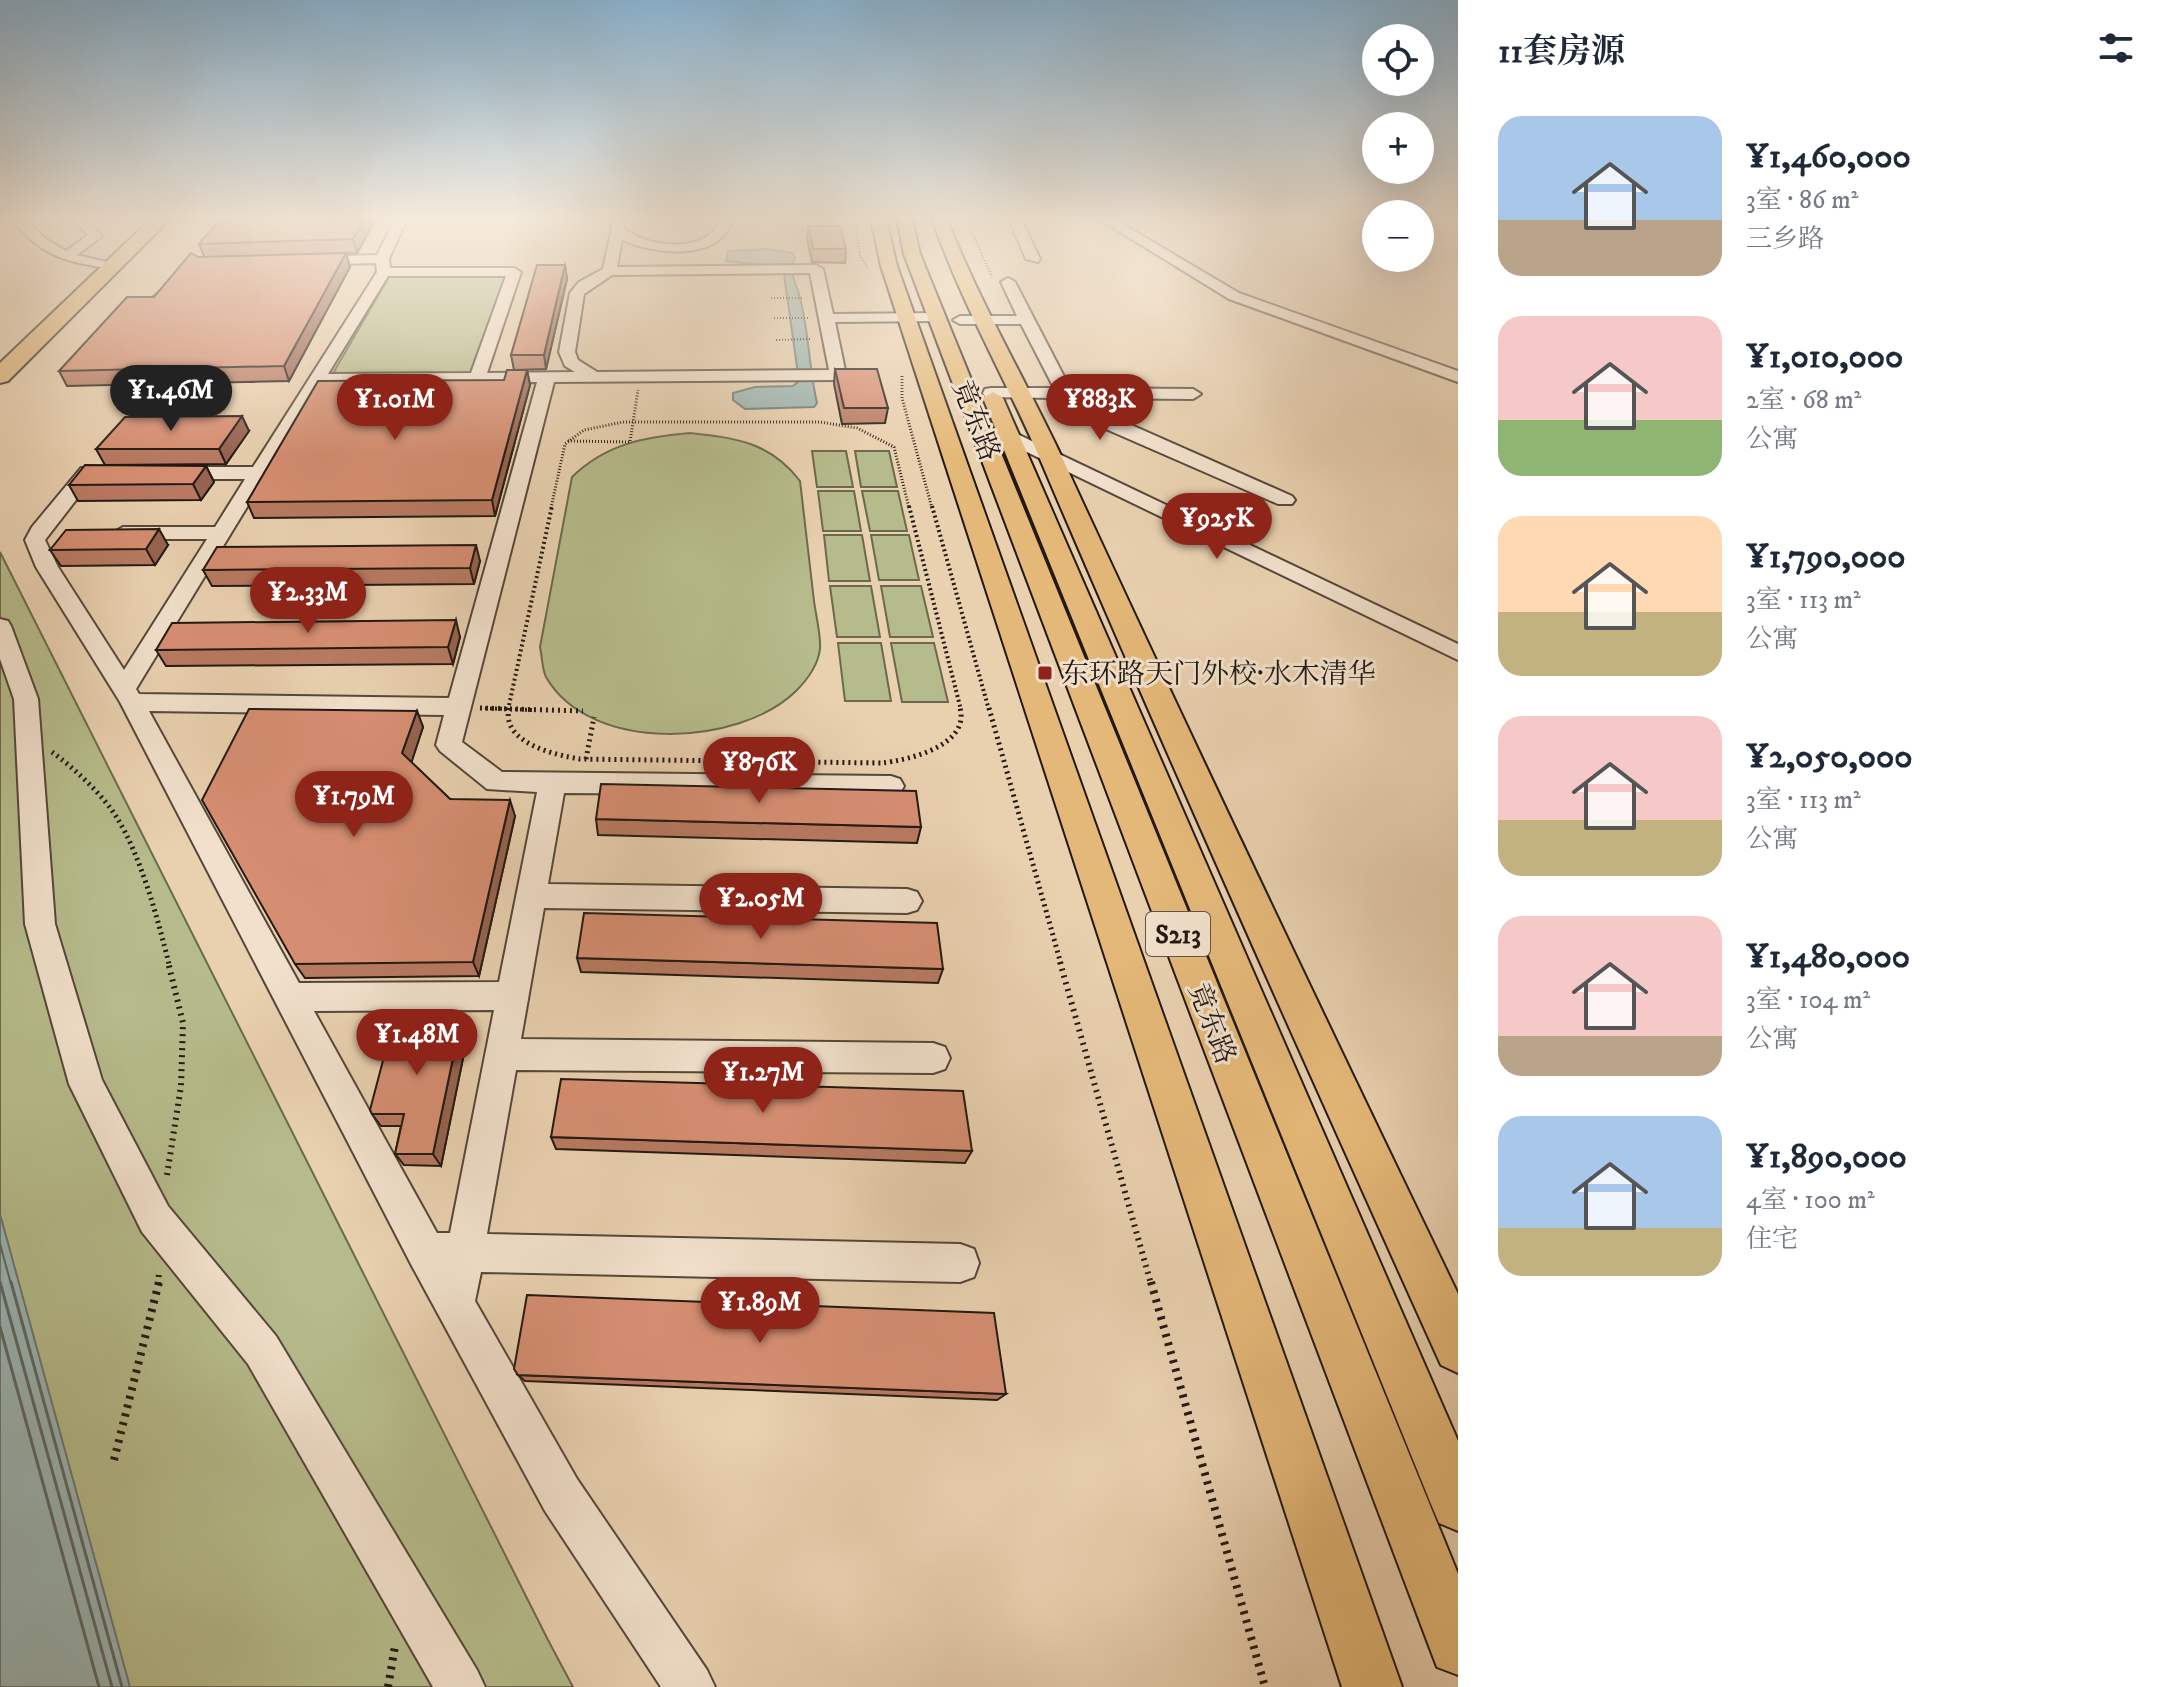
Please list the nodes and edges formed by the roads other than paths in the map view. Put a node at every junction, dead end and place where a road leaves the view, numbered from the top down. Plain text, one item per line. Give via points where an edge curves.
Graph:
1 (79, 298) edge
2 (365, 298) edge
3 (511, 298) edge
4 (576, 298) edge
5 (822, 298) edge
6 (917, 298) edge
7 (928, 298) edge
8 (935, 298) edge
9 (936, 298) edge
10 (1015, 298) edge
11 (1239, 298) edge
12 (826, 318) junction
13 (935, 318) junction
14 (1026, 320) junction
15 (0, 376) edge
16 (547, 377) junction
17 (594, 377) junction
18 (1458, 377) edge
19 (477, 378) junction
20 (318, 379) junction
21 (1004, 393) junction
22 (1065, 394) junction
23 (1193, 394) dead end
24 (996, 437) junction
25 (1050, 457) junction
26 (260, 473) junction
27 (1285, 500) dead end
28 (38, 533) junction
29 (69, 533) edge
30 (99, 533) edge
31 (222, 533) junction
32 (0, 626) edge
33 (1458, 653) edge
34 (128, 695) junction
35 (459, 707) junction
36 (552, 783) junction
37 (891, 786) dead end
38 (531, 896) junction
39 (907, 901) dead end
40 (513, 996) junction
41 (290, 997) junction
42 (502, 1054) junction
43 (933, 1058) dead end
44 (446, 1252) junction
45 (960, 1263) dead end
46 (1458, 1348) edge
47 (1458, 1504) edge
48 (1458, 1646) edge
49 (460, 1687) edge
50 (690, 1687) edge
51 (1372, 1687) edge

1 - 15 highway
2 - 20 street
3 - 19 street
4 - 17 street via 567,352 571,363
5 - 12 street
6 - 13 main road
7 - 13 main road, 竟东路 / S213
8 - 13 main road, 竟东路 / S213
9 - 13 main road
10 - 14 street
11 - 18 street
12 - 13 street
12 - 17 street via 838,375
13 - 14 street
13 - 21 main road, 竟东路 / S213
13 - 24 main road, 竟东路 / S213
13 - 51 main road via 1117,942
14 - 22 street
16 - 17 street
16 - 19 street
16 - 35 street
19 - 20 street
20 - 26 street
21 - 22 street
21 - 24 main road, 竟东路 / S213
21 - 25 main road
22 - 23 street
22 - 27 street via 1082,412
24 - 25 street
24 - 47 main road, 竟东路 / S213
24 - 48 main road, 竟东路 / S213
25 - 33 street
25 - 46 main road
26 - 28 street via 88,472
26 - 31 street
28 - 29 street
28 - 34 street via 35,540 47,567
30 - 31 street
31 - 34 street
32 - 49 street via 26,699 40,924 86,1084 161,1227 262,1350
34 - 35 street
34 - 41 street
35 - 36 street via 449,745 496,782
36 - 37 street
36 - 38 street
38 - 39 street
38 - 40 street
40 - 41 street
40 - 42 street
41 - 44 street
42 - 43 street
42 - 44 street
44 - 45 street
44 - 50 street via 455,1304 561,1495

